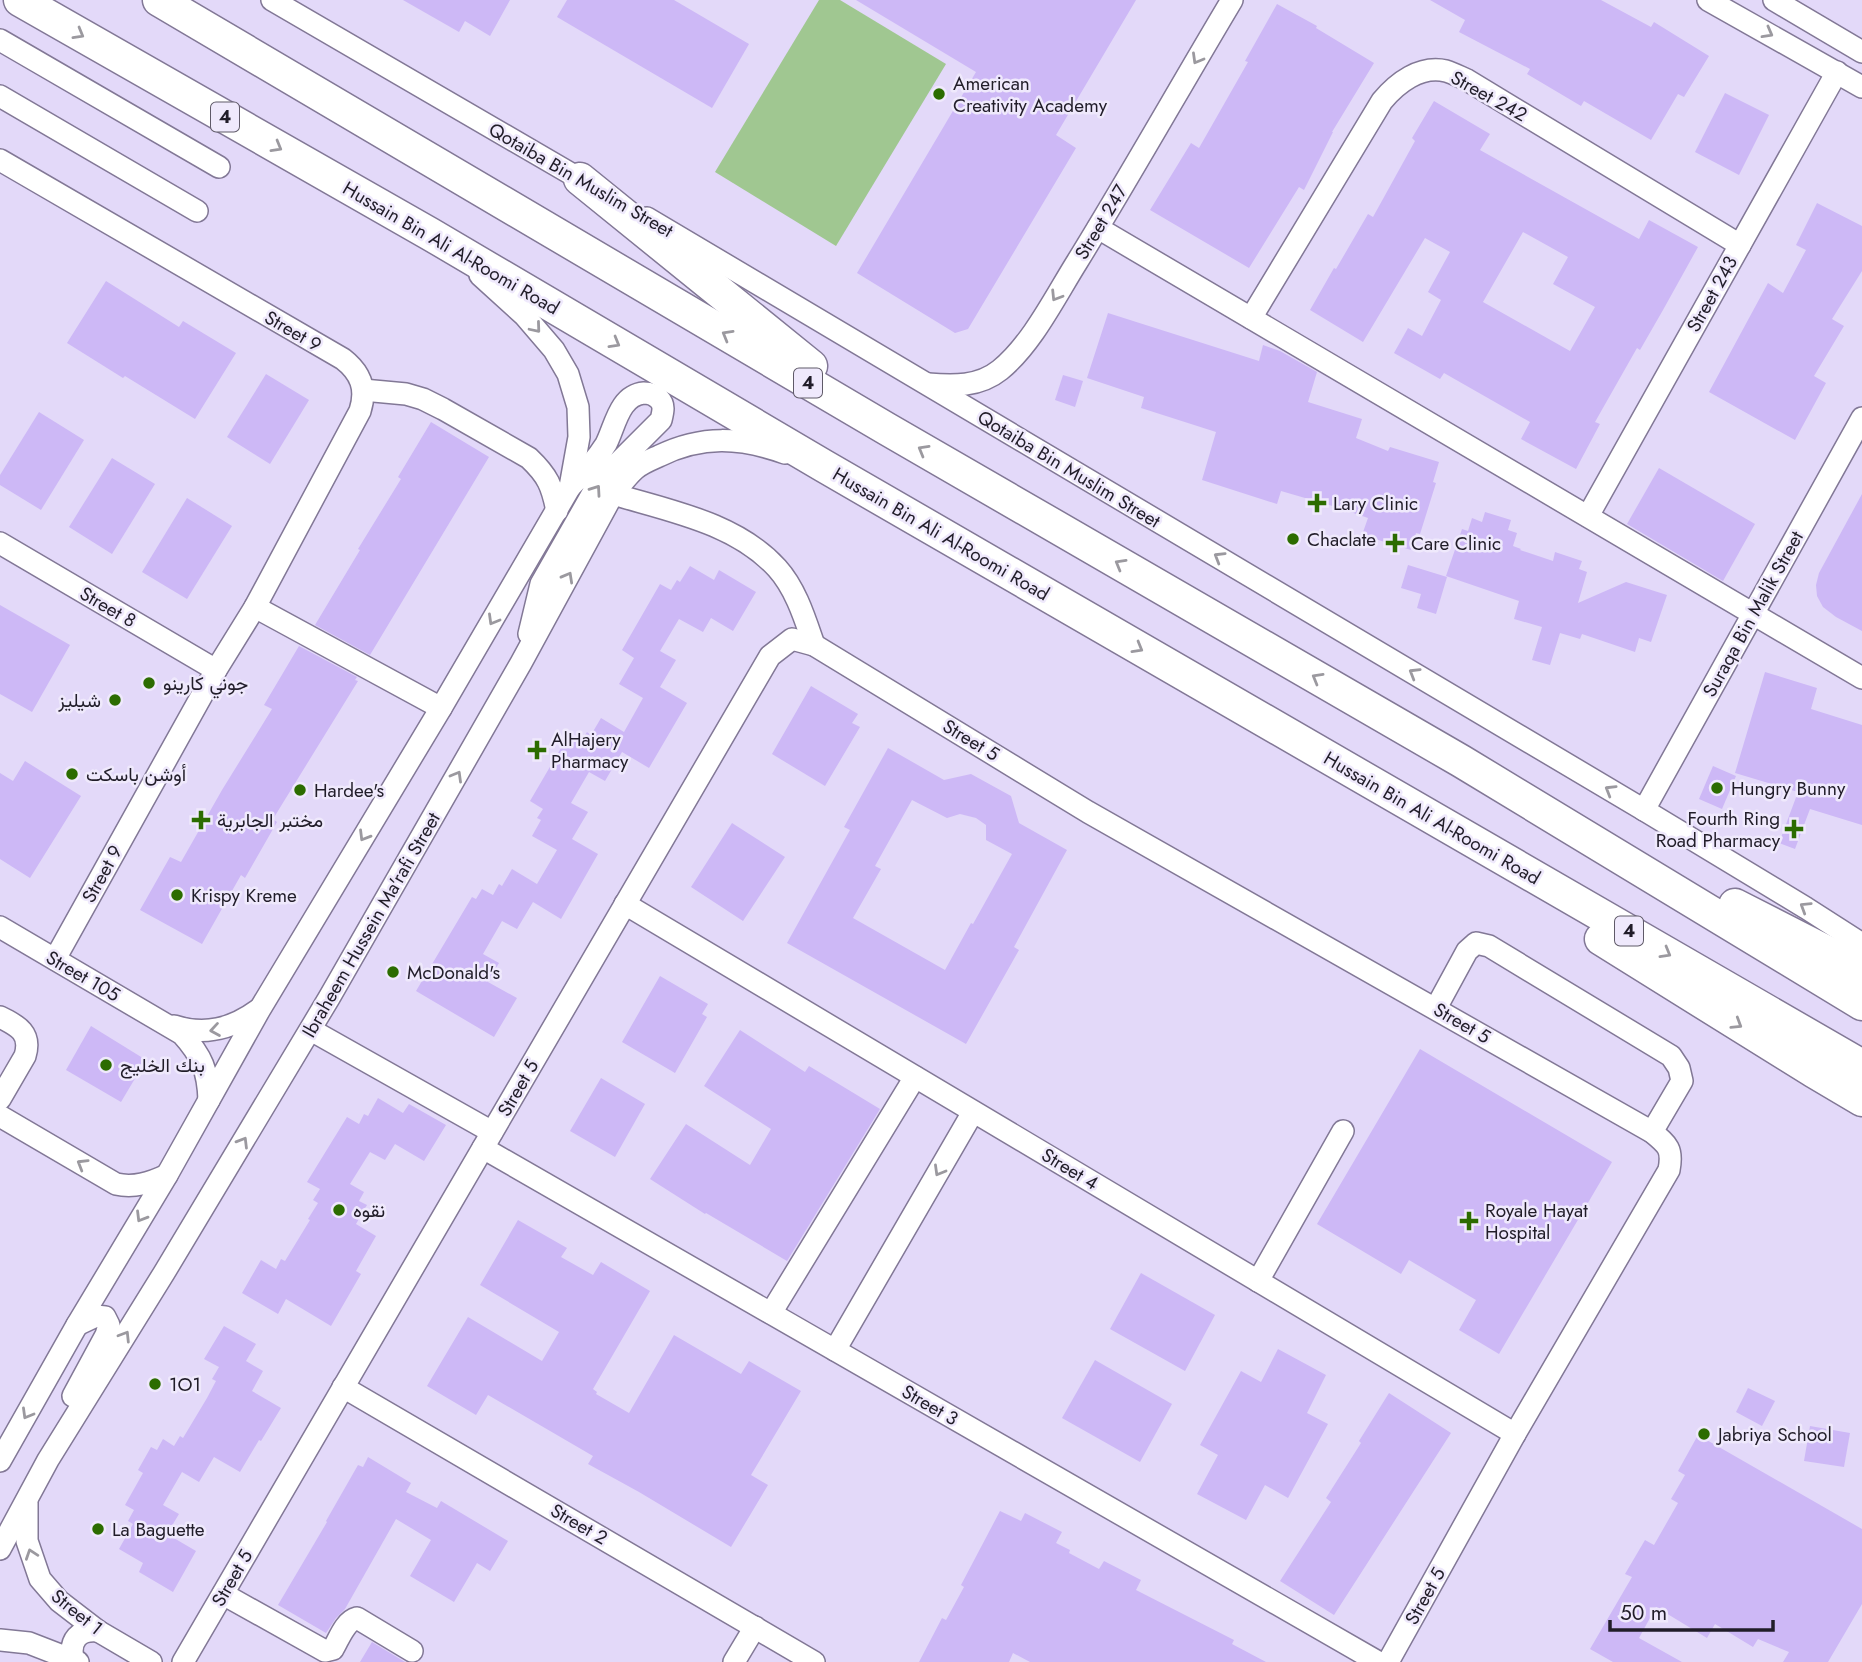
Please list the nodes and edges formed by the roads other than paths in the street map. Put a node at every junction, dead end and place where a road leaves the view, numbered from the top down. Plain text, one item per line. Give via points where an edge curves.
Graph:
1 (20, 0) edge
2 (159, 0) edge
3 (1232, 0) edge
4 (1708, 0) edge
5 (1774, 0) edge
6 (276, 1) edge
7 (0, 40) edge
8 (1862, 52) edge
9 (1837, 72) junction
10 (1862, 87) edge
11 (0, 96) edge
12 (0, 160) edge
13 (219, 167) dead end
14 (580, 179) junction
15 (197, 211) dead end
16 (1098, 228) junction
17 (430, 234) junction
18 (1740, 245) junction
19 (1251, 318) junction
20 (926, 384) junction
21 (363, 390) junction
22 (1862, 418) edge
23 (887, 429) junction
24 (824, 466) junction
25 (570, 487) junction
26 (614, 494) junction
27 (557, 511) junction
28 (1588, 516) junction
29 (0, 543) edge
30 (255, 607) junction
31 (1753, 615) junction
32 (814, 645) junction
33 (522, 663) junction
34 (216, 670) junction
35 (1862, 678) edge
36 (441, 708) junction
37 (1461, 761) junction
38 (1395, 796) junction
39 (1644, 810) junction
40 (625, 904) junction
41 (0, 927) edge
42 (1862, 944) edge
43 (54, 959) junction
44 (1862, 970) edge
45 (1862, 1004) edge
46 (1436, 1008) junction
47 (260, 1009) junction
48 (0, 1017) edge
49 (167, 1024) junction
50 (310, 1030) junction
51 (1862, 1066) edge
52 (1813, 1071) junction
53 (915, 1077) junction
54 (0, 1099) edge
55 (209, 1100) junction
56 (1862, 1100) edge
57 (973, 1112) junction
58 (1862, 1112) edge
59 (0, 1116) edge
60 (1343, 1131) dead end
61 (1652, 1132) junction
62 (488, 1140) junction
63 (167, 1175) junction
64 (1258, 1281) junction
65 (771, 1313) junction
66 (78, 1325) junction
67 (835, 1350) junction
68 (343, 1387) junction
69 (1516, 1434) junction
70 (48, 1460) junction
71 (0, 1461) edge
72 (27, 1499) junction
73 (0, 1549) edge
74 (223, 1594) junction
75 (755, 1627) junction
76 (98, 1631) junction
77 (0, 1640) edge
78 (412, 1651) dead end
79 (76, 1660) edge
80 (151, 1662) edge
81 (183, 1662) edge
82 (734, 1662) edge
83 (814, 1662) edge
84 (1378, 1662) edge
85 (1388, 1662) edge

1 -> 17 highway, Hussain Bin Ali Al-Roomi Road / 4
23 -> 2 highway, 4
3 -> 16 street, Street 247
4 -> 9 street
5 - 8 street
6 - 14 street, Qotaiba Bin Muslim Street
7 - 13 street
9 - 10 street
9 - 18 street, Street 243
11 - 15 street
12 - 21 street, Street 9 via 343,359 358,374
14 - 20 street, Qotaiba Bin Muslim Street
14 - 23 highway
16 - 19 street
16 -> 20 street, Street 247 via 1031,336 1000,370 973,383
17 -> 24 highway, Hussain Bin Ali Al-Roomi Road / 4
17 -> 25 street via 524,315 568,374 578,407 579,437
18 - 19 street, Street 242 via 1467,80 1444,71 1422,72 1391,90 1382,101
18 - 28 street, Street 243
19 - 28 street
39 -> 20 street, Qotaiba Bin Muslim Street
21 - 27 street via 423,399 529,458 552,488
21 - 30 street, Street 9 via 360,411
22 - 31 street, Suraqa Bin Malik Street
37 -> 23 highway, 4
24 - 26 street, Ibraheem Hussein Ma'rafi Street via 775,449 715,440 679,446 645,462
24 -> 38 highway, Hussain Bin Ali Al-Roomi Road / 4
25 - 27 street
33 -> 25 street via 541,584 594,491 661,420 660,400 645,393 630,399 606,443
26 - 32 street via 706,523 743,540 778,569 798,601
33 -> 26 street, Ibraheem Hussein Ma'rafi Street
27 -> 36 street
28 - 31 street
29 - 34 street, Street 8
30 - 34 street, Street 9
30 - 36 street
31 - 35 street
31 - 39 street, Suraqa Bin Malik Street
32 - 40 street, Street 5 via 792,639 770,656
32 - 46 street, Street 5 via 1088,812
50 -> 33 street, Ibraheem Hussein Ma'rafi Street
34 - 43 street, Street 9
36 -> 47 street
37 - 44 highway
37 - 45 highway, 4
38 -> 51 highway, Hussain Bin Ali Al-Roomi Road / 4
38 -> 52 highway via 1581,926
42 -> 39 street, Qotaiba Bin Muslim Street
40 - 53 street, Street 4
40 - 62 street, Street 5
41 - 43 street, Street 105
43 - 49 street, Street 105
46 - 61 street, Street 5
46 - 61 street via 1467,951 1476,943 1489,946 1671,1056 1682,1081
47 -> 49 street, Street 105 via 244,1021 206,1032
47 - 55 street
48 - 54 street via 20,1028 27,1041 25,1056
49 - 55 street, Street 105 via 195,1048 204,1064
50 - 62 street, Street 3
70 -> 50 street, Ibraheem Hussein Ma'rafi Street
52 - 56 highway
52 - 58 highway
53 - 57 street, Street 4
53 - 65 street
55 - 63 street
57 - 64 street, Street 4
57 -> 67 street
63 -> 59 street via 141,1185 116,1184
60 - 64 street
61 - 69 street, Street 5 via 1672,1155 1669,1170
62 - 65 street, Street 3
62 - 68 street, Street 5
63 -> 66 street
64 - 69 street, Street 4
65 - 67 street, Street 3
66 - 70 street via 100,1315 109,1325 61,1418
66 -> 71 street
67 - 84 street, Street 3
68 - 74 street, Street 5
68 - 75 street, Street 2
69 - 85 street, Street 5
70 - 72 street, Ibraheem Hussein Ma'rafi Street
72 - 73 street, Ibraheem Hussein Ma'rafi Street
76 -> 72 street, Street 1 via 59,1601 40,1579 27,1541
74 - 78 street via 325,1651 332,1649 354,1618
74 - 81 street, Street 5
75 - 82 street
75 - 83 street, Street 2
76 - 79 street via 88,1630 73,1640
76 - 80 street, Street 1
77 - 79 street, Street 1 via 29,1643

